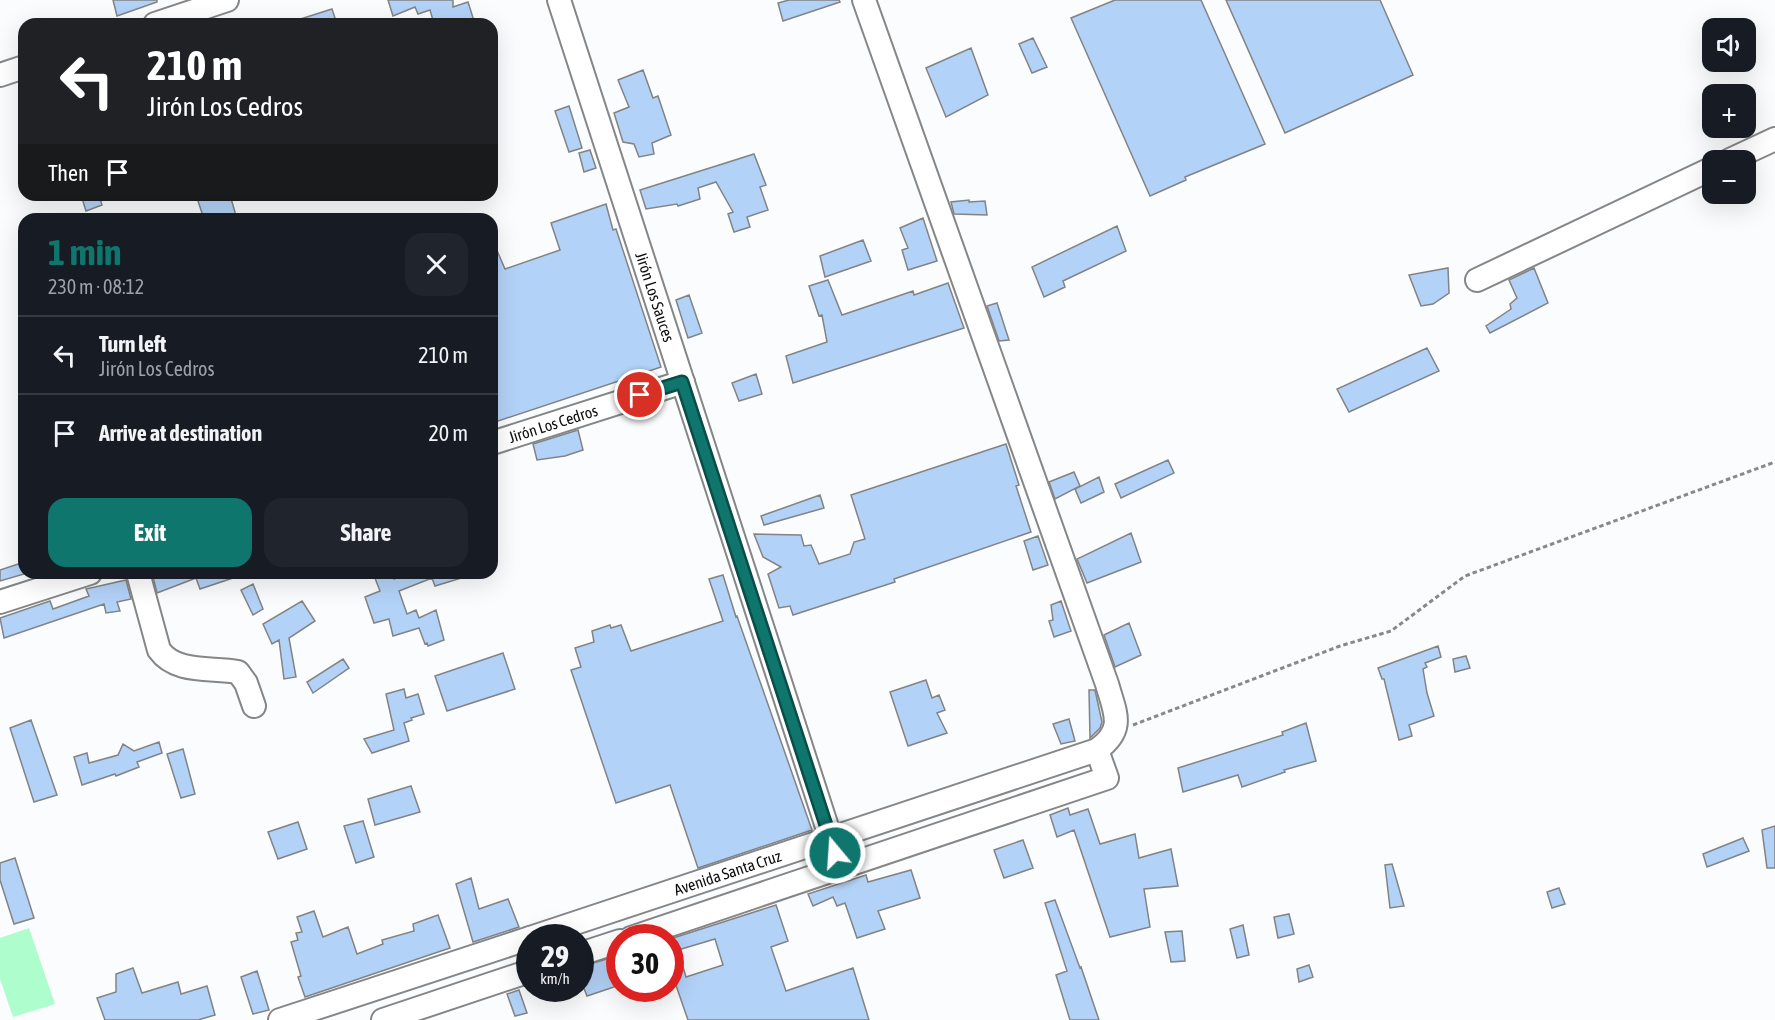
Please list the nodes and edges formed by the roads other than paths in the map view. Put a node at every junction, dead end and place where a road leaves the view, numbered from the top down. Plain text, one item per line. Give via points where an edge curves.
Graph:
1 (227, 0) edge
2 (559, 0) edge
3 (864, 0) edge
4 (180, 7) edge
5 (164, 18) edge
6 (18, 69) edge
7 (0, 75) edge
8 (1775, 139) edge
9 (1751, 150) edge
10 (1702, 173) edge
11 (1477, 280) dead end
12 (682, 382) junction
13 (498, 441) edge
14 (71, 579) edge
15 (140, 579) edge
16 (0, 602) edge
17 (254, 706) dead end
18 (1097, 750) junction
19 (830, 838) junction
20 (840, 867) junction
21 (572, 924) edge
22 (672, 924) edge
23 (516, 943) edge
24 (423, 973) junction
25 (516, 977) edge
26 (436, 1012) edge
27 (280, 1020) edge
28 (383, 1020) edge

1 - 4 street
2 - 12 street, Jirón Los Sauces
3 - 18 street via 1107,684 1117,721 1115,732
4 - 5 street
6 - 7 street
8 - 9 street
10 - 11 street
12 - 13 street, Jirón Los Cedros
12 - 19 street, Jirón Los Sauces
14 - 16 street
15 - 17 street via 159,650 166,660 175,665 238,672
18 - 19 street, Avenida Santa Cruz
18 - 20 street, Avenida Santa Cruz via 1107,778
19 - 20 street, Jirón Los Sauces
19 - 21 street, Avenida Santa Cruz
20 - 22 street, Avenida Santa Cruz
23 - 24 street, Avenida Santa Cruz
24 - 26 street
24 - 27 street, Avenida Santa Cruz
25 - 26 street
26 - 28 street

